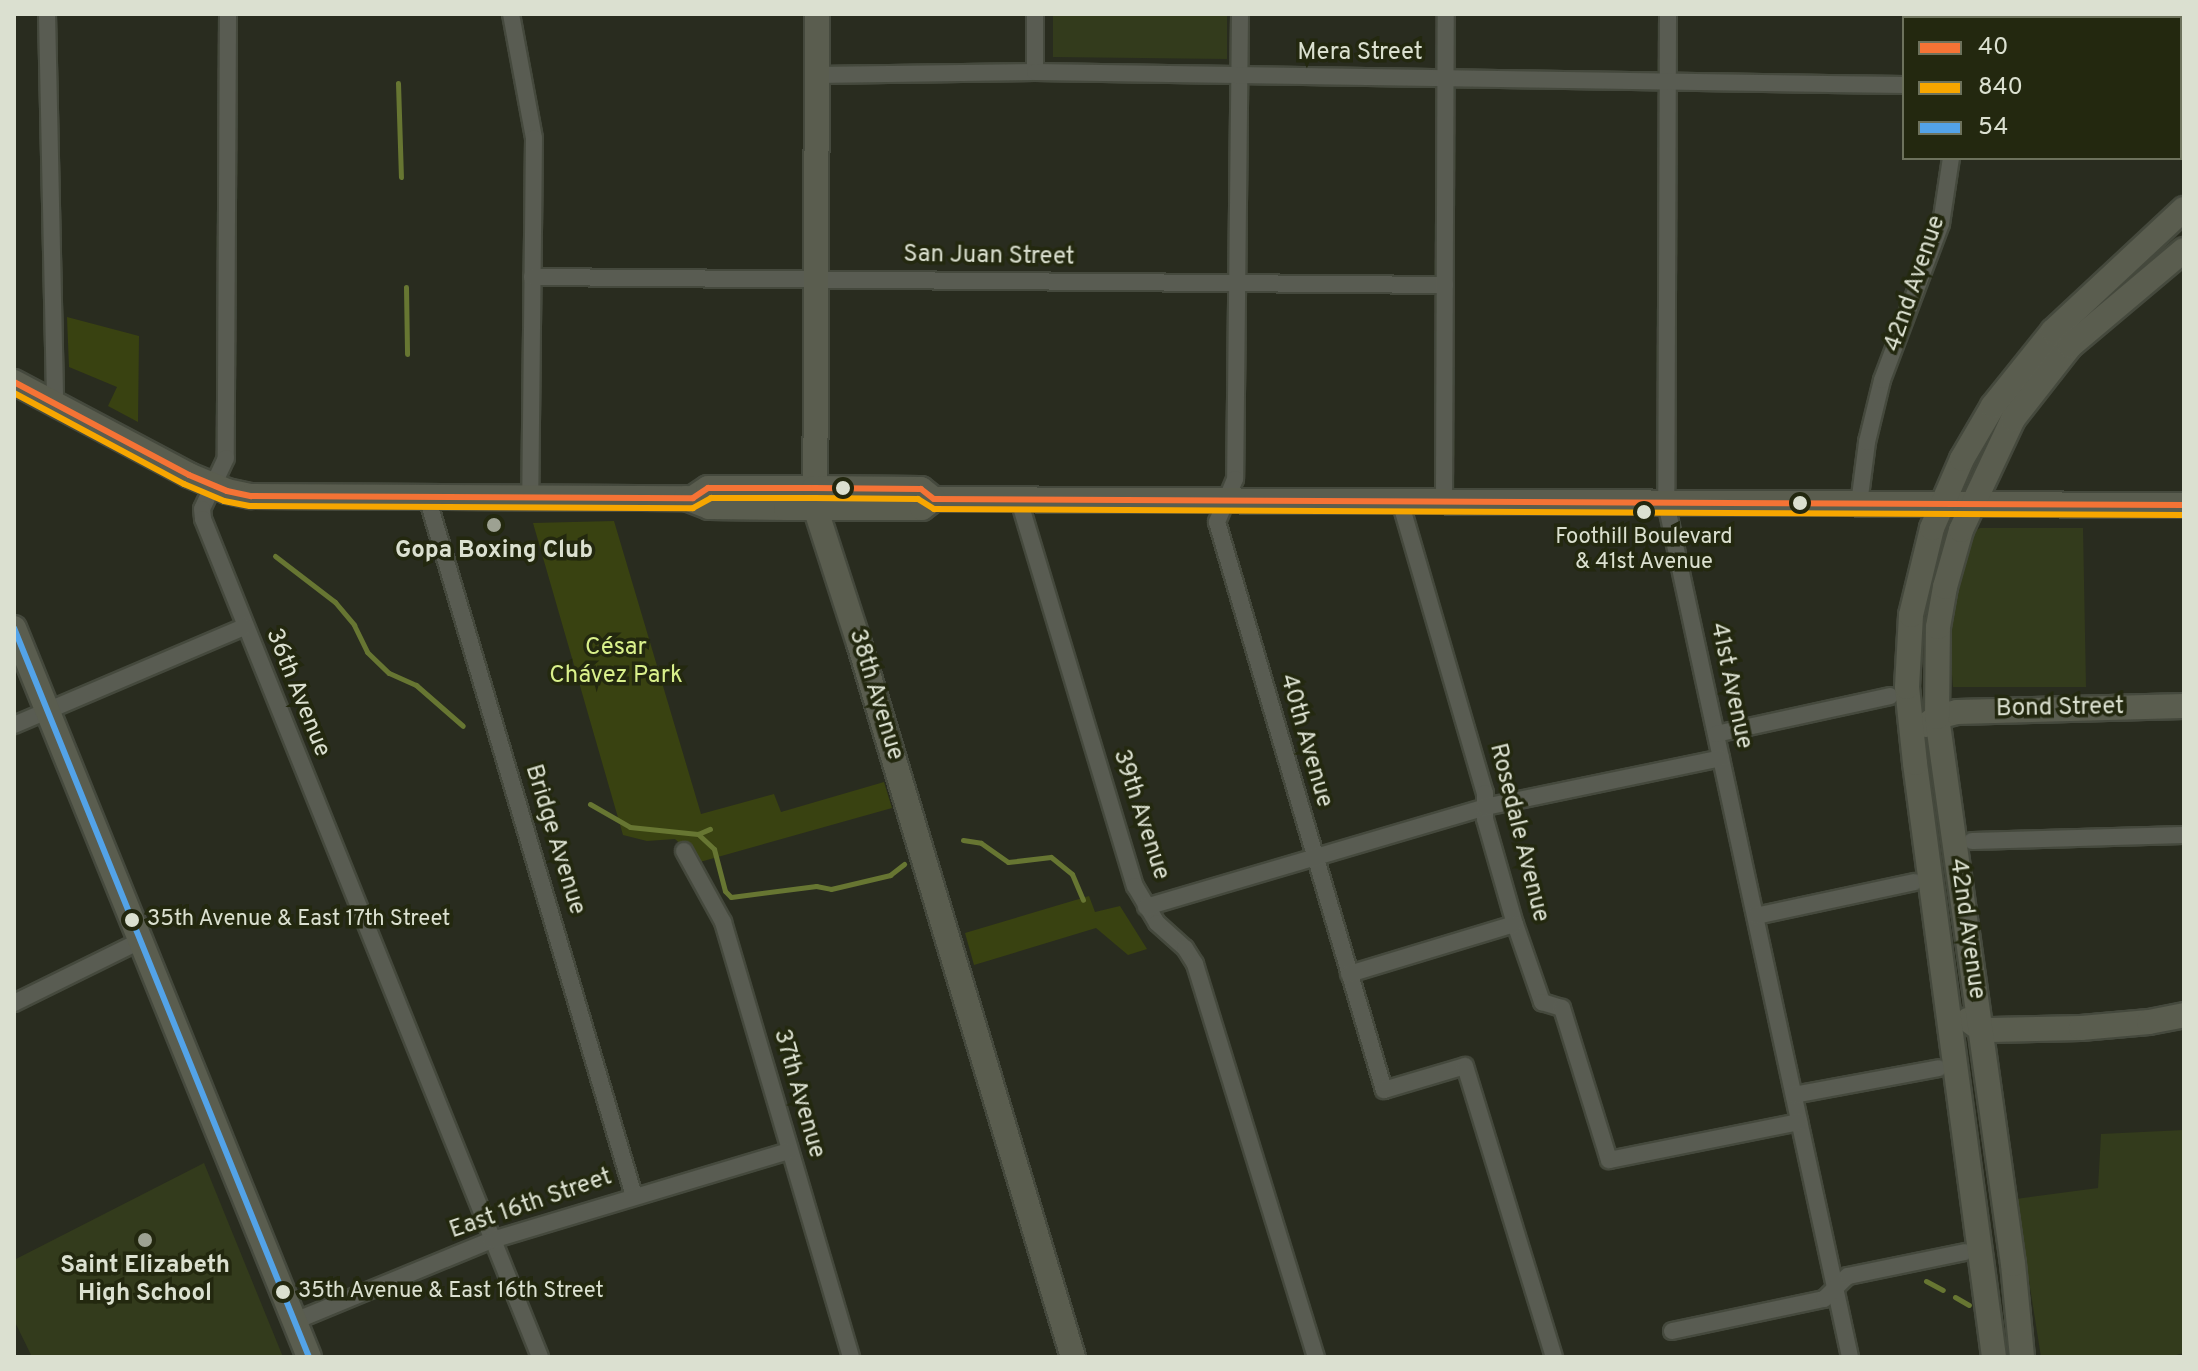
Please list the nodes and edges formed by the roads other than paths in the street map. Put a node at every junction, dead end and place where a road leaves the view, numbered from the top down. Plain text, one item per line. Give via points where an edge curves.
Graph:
1 (47, 14) edge
2 (228, 14) edge
3 (511, 14) edge
4 (817, 14) edge
5 (1035, 14) edge
6 (1240, 14) edge
7 (1446, 14) edge
8 (1668, 14) edge
9 (1035, 72) junction
10 (816, 75) junction
11 (1240, 78) junction
12 (1446, 79) junction
13 (1668, 83) junction
14 (1902, 85) edge
15 (1951, 160) edge
16 (2184, 209) edge
17 (2184, 224) edge
18 (2184, 250) edge
19 (2136, 257) junction
20 (532, 277) junction
21 (815, 279) junction
22 (1236, 284) junction
23 (1445, 285) junction
24 (14, 382) edge
25 (55, 404) junction
26 (215, 486) junction
27 (427, 497) junction
28 (530, 497) junction
29 (814, 498) junction
30 (1019, 500) junction
31 (1226, 500) junction
32 (1400, 501) junction
33 (1444, 502) junction
34 (1666, 503) junction
35 (1859, 504) junction
36 (1941, 504) junction
37 (1972, 504) junction
38 (2184, 505) edge
39 (244, 627) junction
40 (14, 628) edge
41 (1890, 696) dead end
42 (2184, 706) edge
43 (47, 708) junction
44 (1937, 717) junction
45 (14, 725) edge
46 (1716, 734) junction
47 (1721, 758) junction
48 (1915, 763) junction
49 (1485, 807) junction
50 (2184, 835) edge
51 (1972, 841) dead end
52 (684, 851) dead end
53 (1315, 858) junction
54 (1914, 882) dead end
55 (1146, 907) junction
56 (1756, 916) junction
57 (1515, 924) junction
58 (1939, 933) junction
59 (140, 941) junction
60 (1349, 974) junction
61 (14, 1003) edge
62 (2184, 1015) edge
63 (1980, 1029) junction
64 (1939, 1068) dead end
65 (1794, 1095) junction
66 (1799, 1122) junction
67 (789, 1151) junction
68 (634, 1196) junction
69 (492, 1240) junction
70 (1965, 1252) dead end
71 (1836, 1288) junction
72 (295, 1321) junction
73 (1672, 1331) dead end
74 (309, 1357) edge
75 (540, 1357) edge
76 (851, 1357) edge
77 (1073, 1357) edge
78 (1316, 1357) edge
79 (1554, 1357) edge
80 (1850, 1357) edge
81 (1994, 1357) edge
82 (2022, 1357) edge

1 - 25 street
2 - 26 street, 36th Avenue via 226,458
3 - 20 street via 534,138
4 - 10 main road, 38th Avenue
5 - 9 street
6 - 11 street, 40th Avenue
7 - 12 street
8 - 13 street, 41st Avenue
9 - 10 street, Mera Street
9 - 11 street, Mera Street
10 - 21 main road, 38th Avenue
11 - 12 street, Mera Street
11 - 22 street, 40th Avenue
12 - 13 street, Mera Street
12 - 23 street
13 - 14 street, Mera Street
13 - 34 street, 41st Avenue
15 - 35 street, 42nd Avenue via 1941,224 1882,380
16 - 19 main road
17 - 19 main road
18 - 37 main road, 42nd Avenue via 2048,370 2013,419
19 - 36 main road, 42nd Avenue via 2053,331 2010,381 1976,432
20 - 21 street, San Juan Street
20 - 28 street
21 - 22 street, San Juan Street
21 - 29 main road, 38th Avenue
22 - 23 street, San Juan Street
22 - 31 street, 40th Avenue via 1235,479
23 - 33 street
24 - 25 main road
25 - 26 main road
26 - 27 main road via 251,496
26 - 39 street, 36th Avenue via 202,509 203,519
27 - 28 main road
27 - 68 street, Bridge Avenue
28 - 29 main road via 693,498 709,507
29 - 30 main road via 922,508 934,499
29 - 77 main road, 38th Avenue
30 - 31 main road
30 - 55 street, 39th Avenue via 1135,886
31 - 32 main road
31 - 53 street, 40th Avenue via 1217,522
32 - 33 main road
32 - 49 street, Rosedale Avenue
33 - 34 main road
34 - 35 main road
34 - 46 street, 41st Avenue
35 - 36 main road
36 - 37 main road
36 - 48 main road, 42nd Avenue via 1911,615 1907,687
37 - 38 main road
37 - 44 main road, 42nd Avenue via 1945,587 1936,654
39 - 43 street
39 - 69 street, 36th Avenue
40 - 43 main road
41 - 46 street
42 - 44 main road, Bond Street via 1957,712
43 - 45 street
43 - 59 main road
44 - 48 main road via 1922,730
44 - 63 main road, 42nd Avenue
46 - 47 street, 41st Avenue
47 - 49 street
47 - 56 street, 41st Avenue
48 - 58 main road, 42nd Avenue
49 - 53 street
49 - 57 street, Rosedale Avenue
50 - 51 street
52 - 67 street, 37th Avenue via 723,922
53 - 55 street
53 - 60 street, 40th Avenue
54 - 56 street
55 - 78 street, 39th Avenue via 1195,964
56 - 65 street, 41st Avenue
57 - 60 street
57 - 66 street, Rosedale Avenue via 1542,1002 1562,1008 1609,1160
58 - 63 main road via 1955,961 1965,1018
58 - 81 main road, 42nd Avenue
59 - 61 street
59 - 72 main road
60 - 79 street, 40th Avenue via 1384,1090 1465,1066
62 - 63 main road via 2103,1027
63 - 82 main road, 42nd Avenue
64 - 65 street
65 - 66 street, 41st Avenue
66 - 71 street, 41st Avenue
67 - 68 street, East 16th Street
67 - 76 street, 37th Avenue
68 - 69 street, East 16th Street
69 - 72 street, East 16th Street
69 - 75 street, 36th Avenue
70 - 71 street via 1848,1276
71 - 73 street via 1824,1299
71 - 80 street, 41st Avenue
72 - 74 main road

